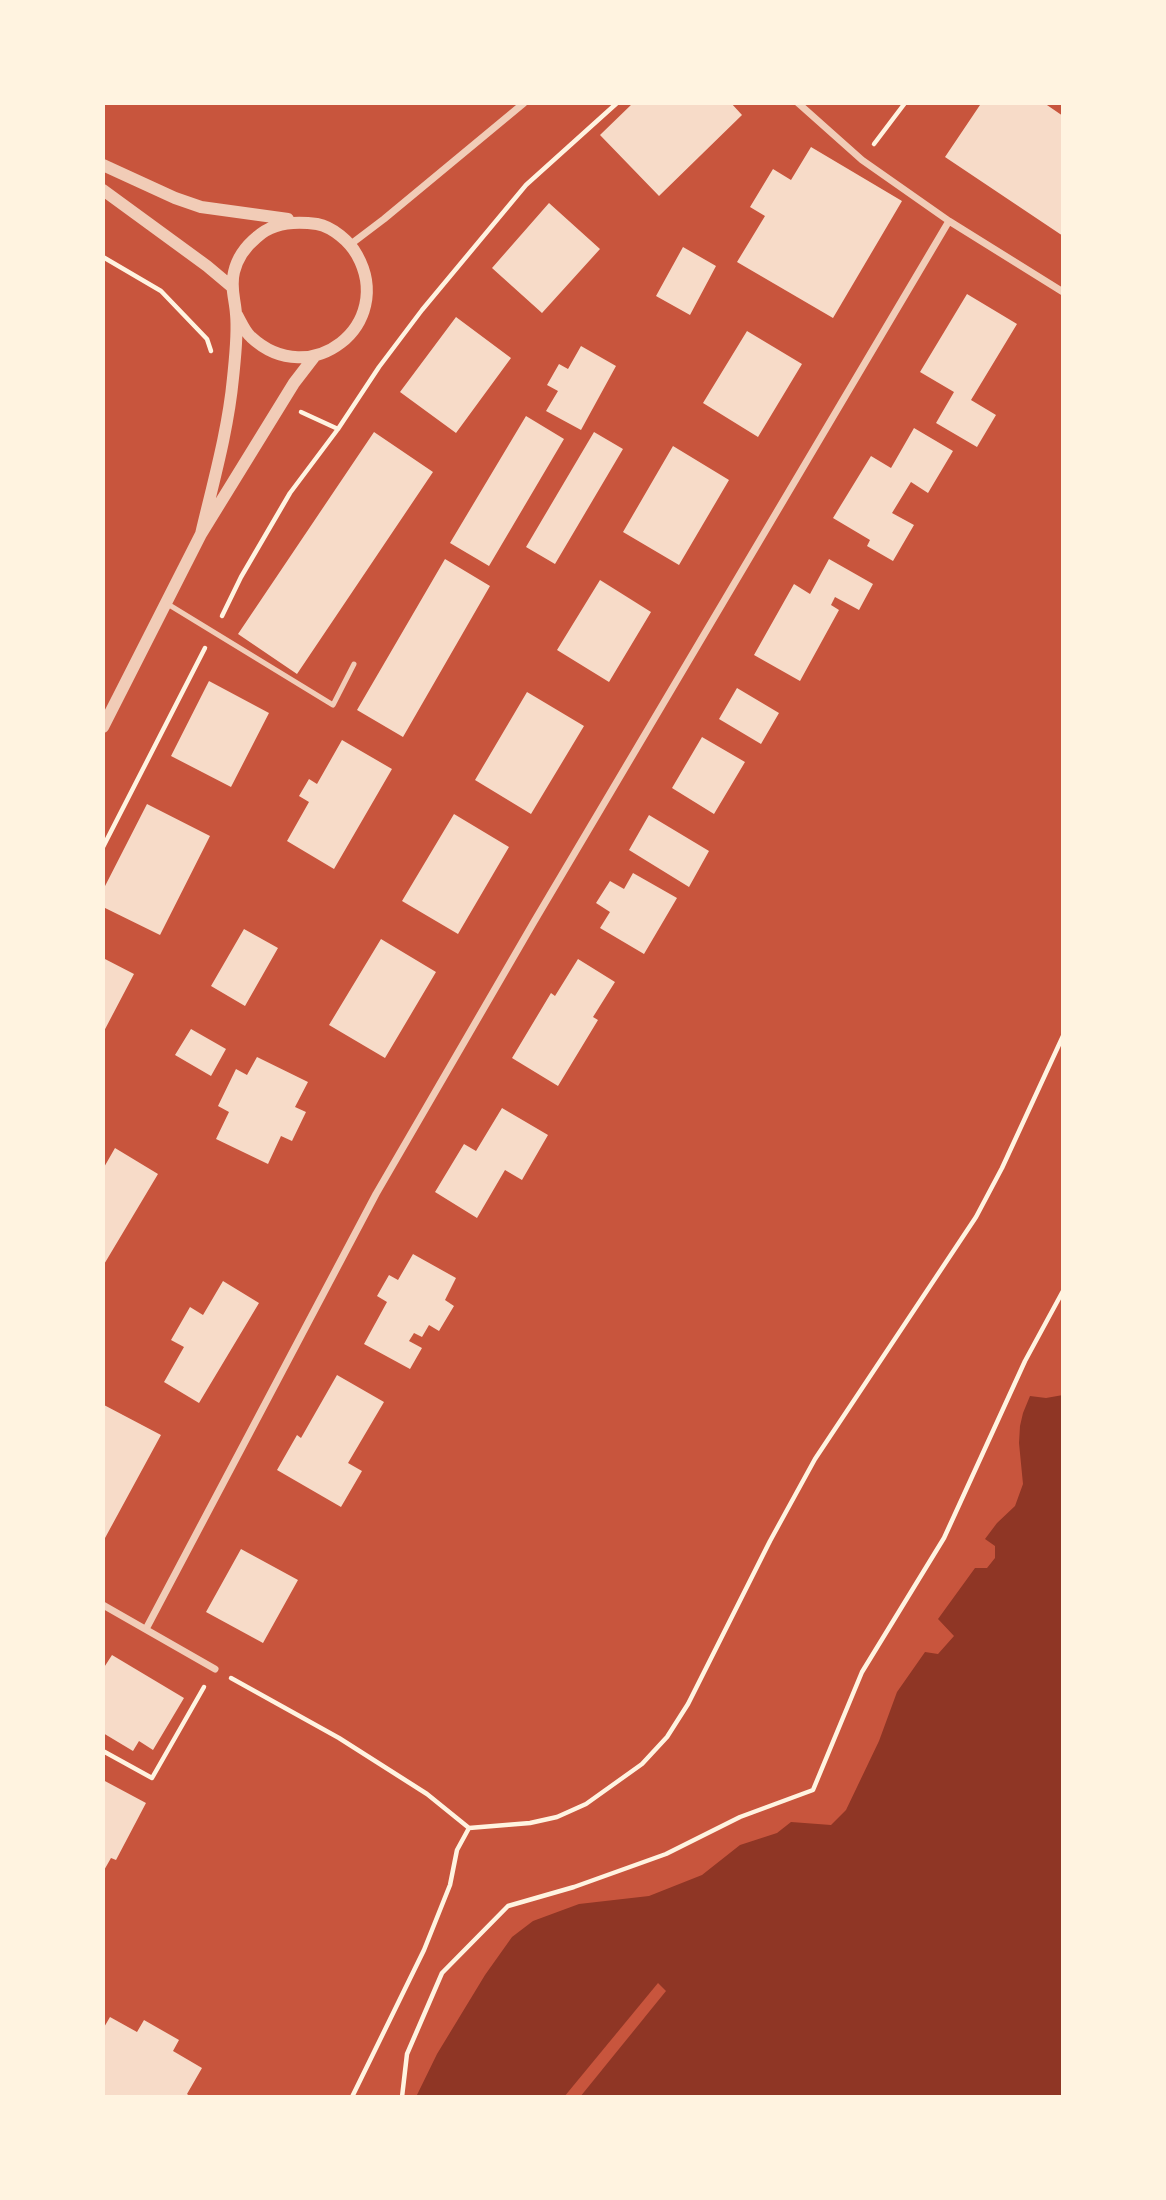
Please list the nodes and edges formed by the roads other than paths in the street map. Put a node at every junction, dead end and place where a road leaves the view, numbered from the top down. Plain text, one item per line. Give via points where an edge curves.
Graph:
1 (524, 103) edge
2 (798, 103) edge
3 (103, 165) edge
4 (103, 190) edge
5 (299, 221) junction
6 (949, 221) junction
7 (351, 244) junction
8 (232, 288) junction
9 (1063, 292) edge
10 (237, 315) junction
11 (314, 357) junction
12 (201, 534) junction
13 (166, 603) junction
14 (354, 664) dead end
15 (103, 727) edge
16 (103, 1605) edge
17 (146, 1629) junction
18 (215, 1668) road end

1 - 7 street
2 - 6 street via 862,160
3 - 5 street via 201,207
4 - 8 street
5 - 7 street via 323,225
5 - 8 street via 258,235 242,253
6 - 9 street
6 - 17 street via 376,1194
7 - 11 street via 366,270 364,313 342,343
8 - 10 street
10 - 11 street via 250,337 274,353
10 - 12 street via 233,380
11 - 12 street
12 - 13 street
13 - 14 lane via 333,705
13 - 15 street
16 - 17 street
17 - 18 street

